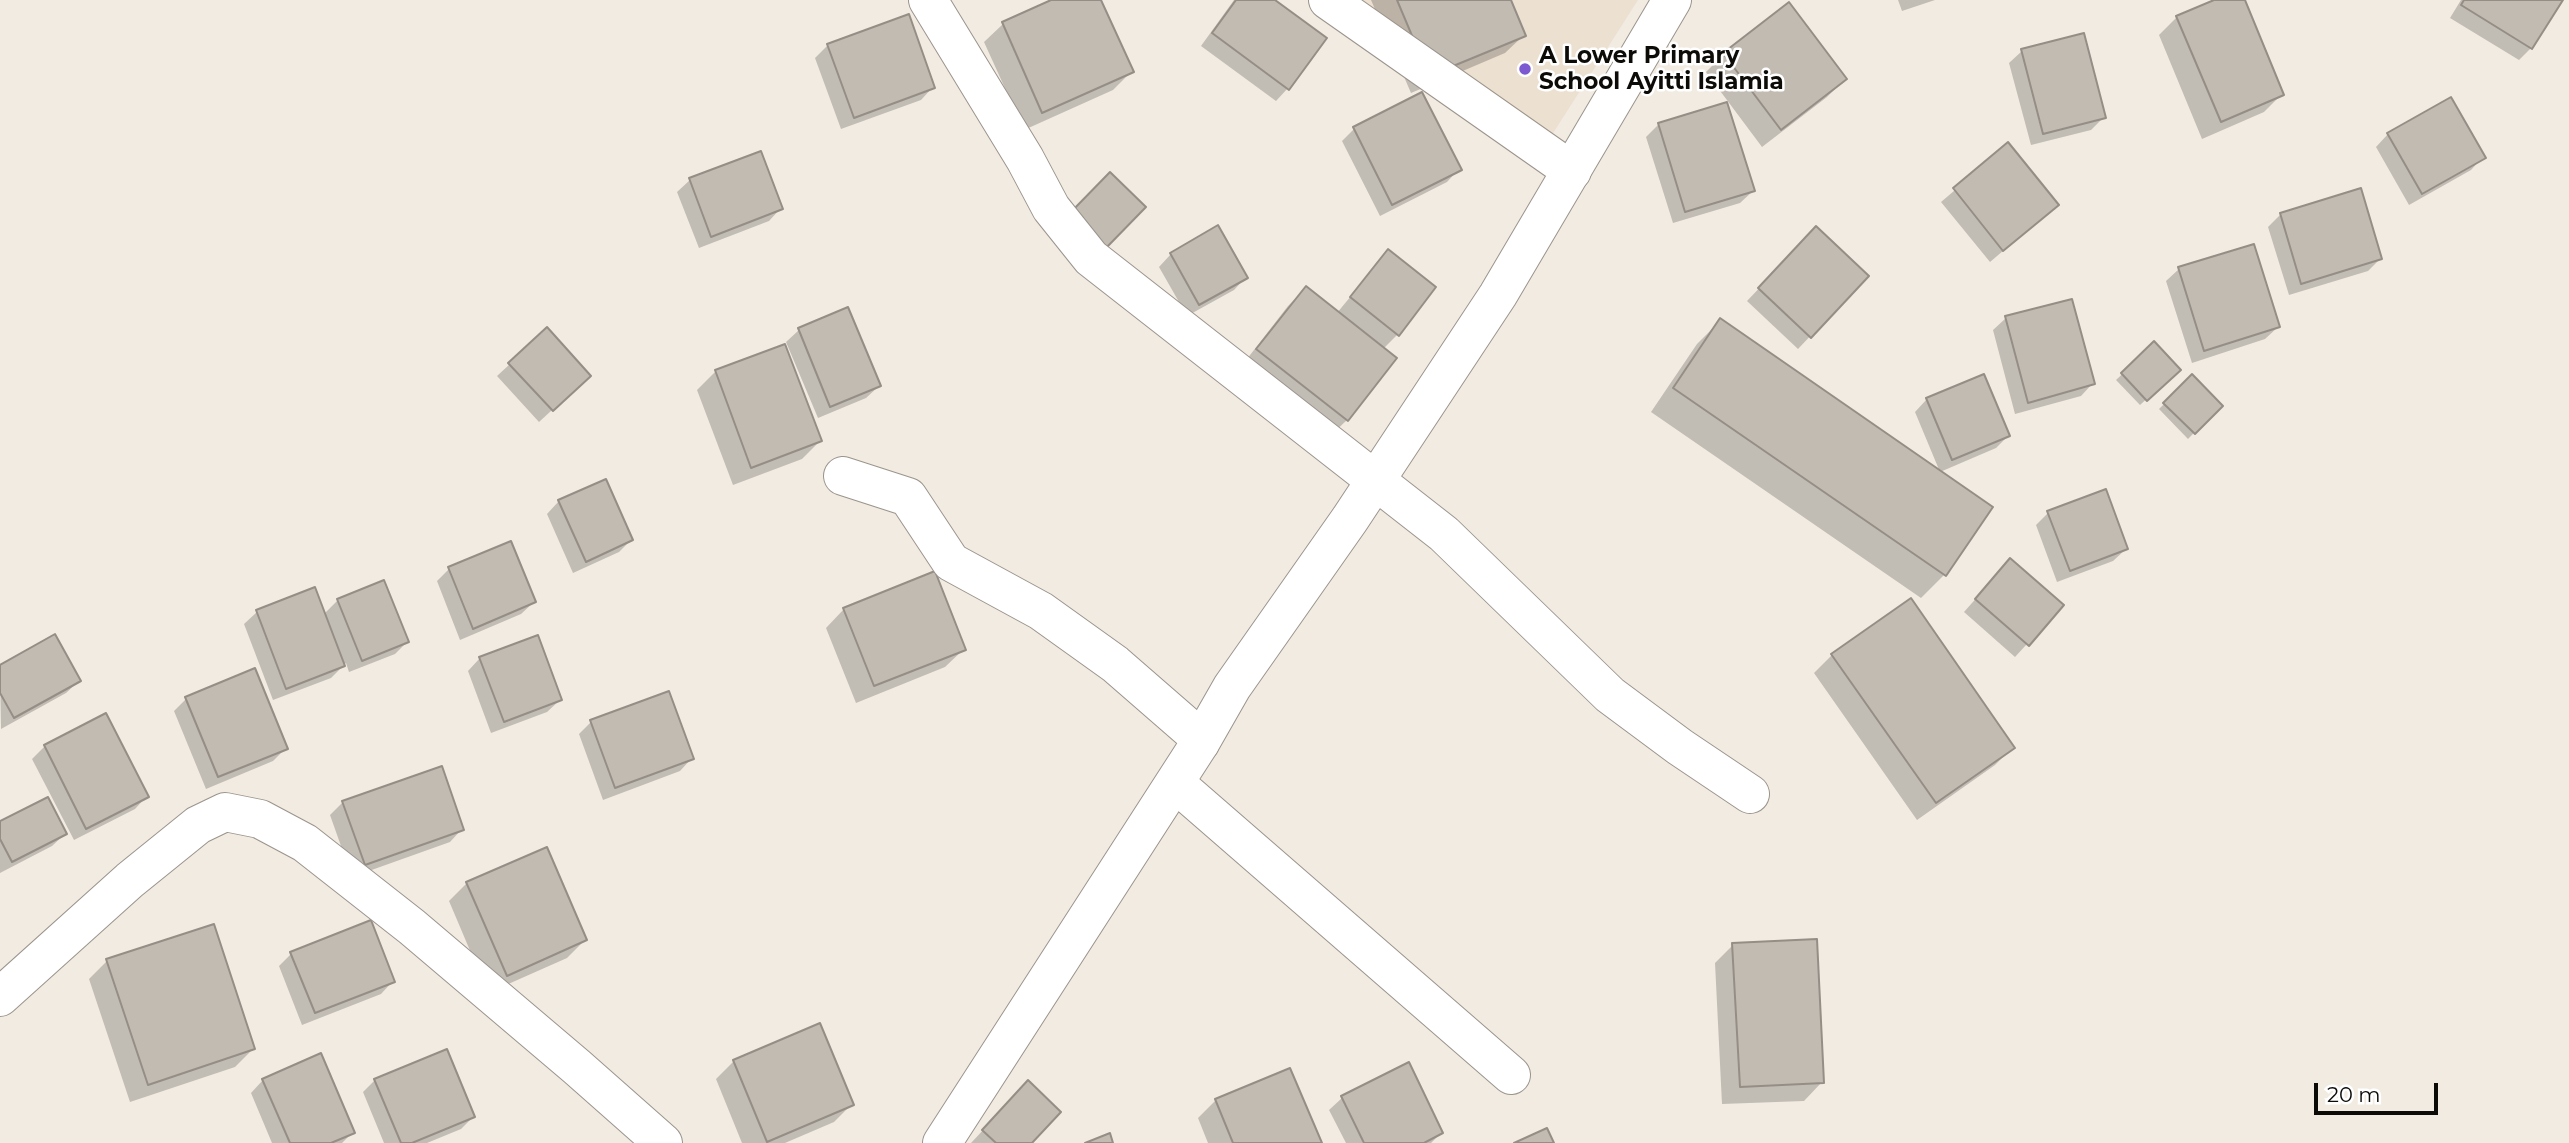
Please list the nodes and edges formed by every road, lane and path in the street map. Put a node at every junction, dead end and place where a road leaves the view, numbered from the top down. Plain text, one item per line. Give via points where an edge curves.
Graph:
1 (928, 0) edge
2 (1328, 0) edge
3 (1672, 0) edge
4 (1572, 171) junction
5 (843, 475) dead end
6 (1375, 481) junction
7 (1200, 743) junction
8 (1175, 783) junction
9 (1750, 794) dead end
10 (0, 997) edge
11 (1511, 1075) dead end
12 (663, 1143) edge
13 (942, 1143) edge

1 - 6 street via 1051,208 1091,258
2 - 4 street
3 - 4 street
4 - 6 street via 1498,295
5 - 7 street via 908,498 951,562 1041,611 1115,664
6 - 7 street via 1232,687
6 - 9 street via 1444,534 1610,695
7 - 8 street
8 - 11 street
8 - 13 street
10 - 12 street via 198,825 225,812 260,819 305,843 411,926

